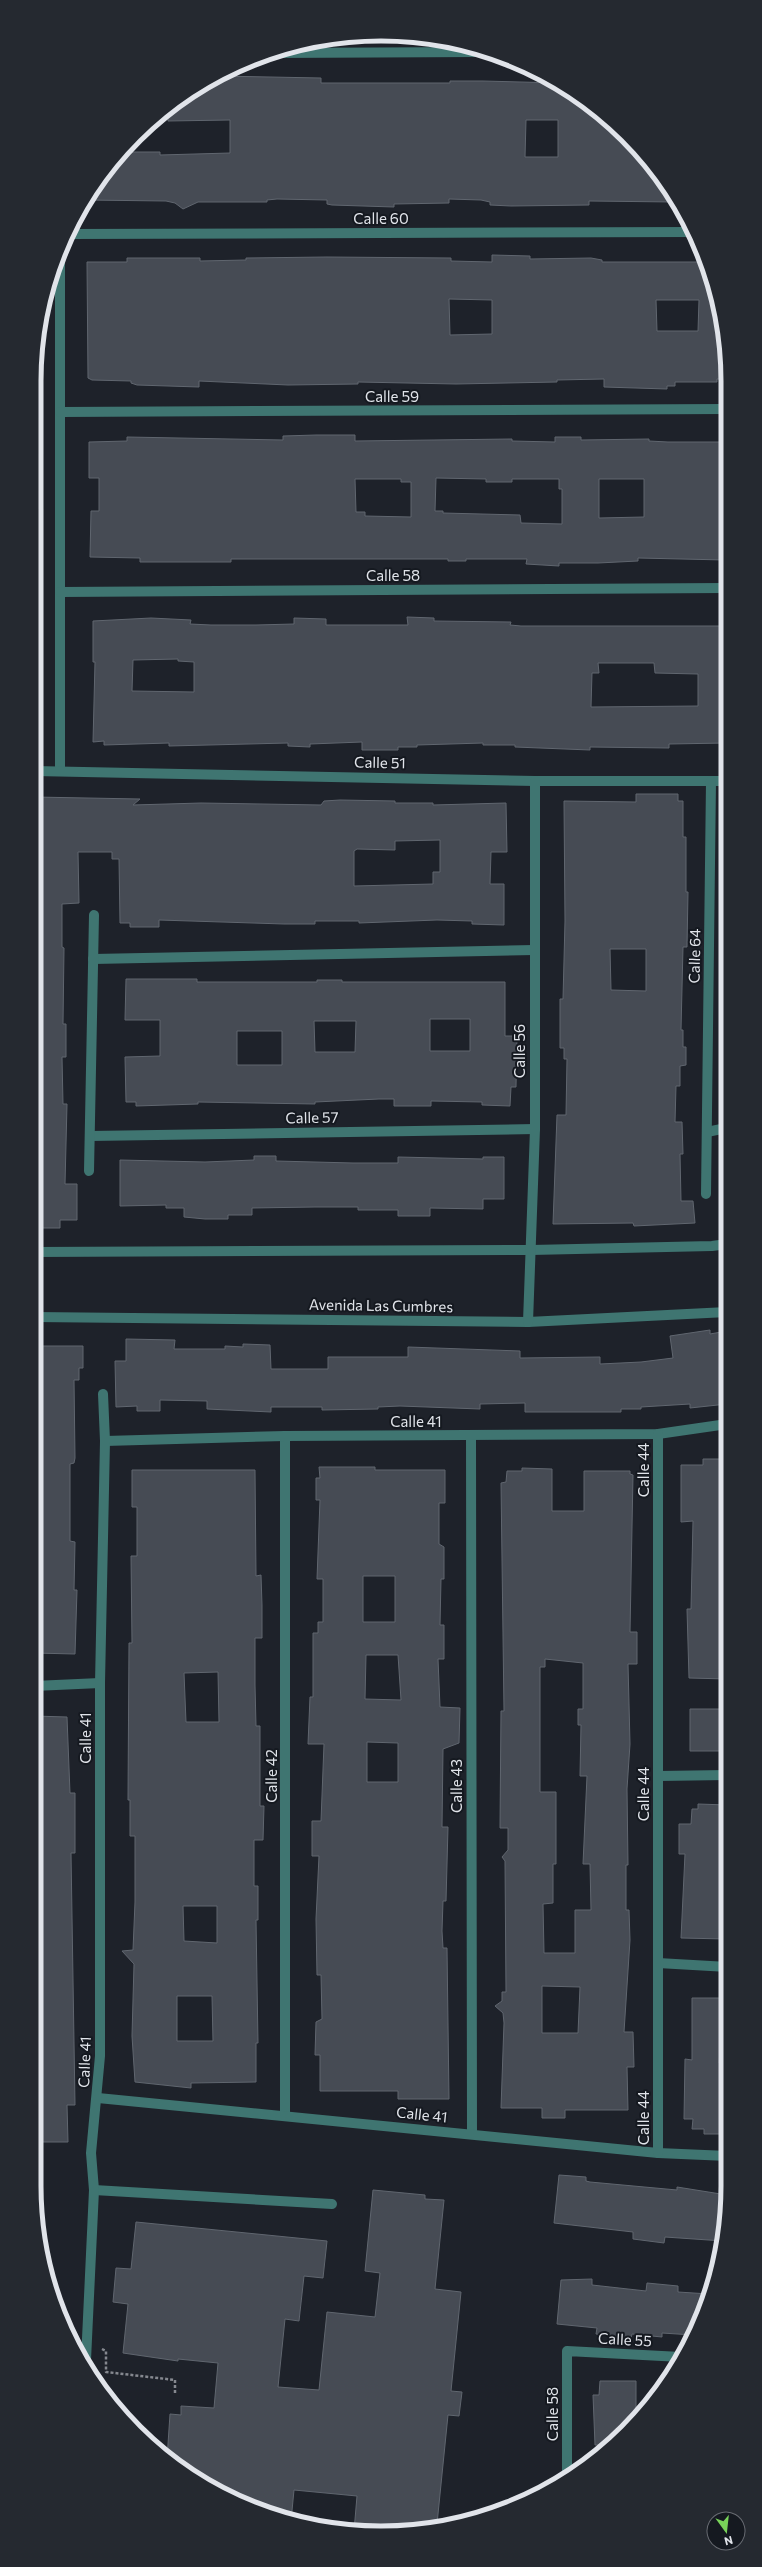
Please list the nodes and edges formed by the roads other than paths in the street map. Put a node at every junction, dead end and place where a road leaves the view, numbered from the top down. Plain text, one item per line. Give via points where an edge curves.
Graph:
1 (465, 52) edge
2 (293, 53) edge
3 (686, 232) edge
4 (75, 234) edge
5 (60, 269) edge
6 (721, 409) edge
7 (60, 412) junction
8 (721, 588) edge
9 (60, 592) junction
10 (41, 771) edge
11 (60, 771) junction
12 (535, 781) junction
13 (711, 781) junction
14 (721, 781) edge
15 (94, 915) dead end
16 (534, 950) junction
17 (93, 959) junction
18 (535, 1128) junction
19 (721, 1129) edge
20 (707, 1132) junction
21 (90, 1136) junction
22 (89, 1171) dead end
23 (706, 1194) dead end
24 (721, 1244) edge
25 (531, 1250) junction
26 (41, 1252) edge
27 (721, 1312) edge
28 (41, 1317) edge
29 (528, 1322) junction
30 (103, 1394) dead end
31 (721, 1425) edge
32 (658, 1434) junction
33 (285, 1436) junction
34 (471, 1437) junction
35 (105, 1441) junction
36 (100, 1683) junction
37 (41, 1686) edge
38 (721, 1775) edge
39 (658, 1776) junction
40 (658, 1963) junction
41 (721, 1967) edge
42 (98, 2098) junction
43 (285, 2116) junction
44 (472, 2134) junction
45 (658, 2153) junction
46 (721, 2156) edge
47 (94, 2190) junction
48 (332, 2204) dead end
49 (567, 2351) joint
50 (86, 2355) edge
51 (675, 2357) edge
52 (567, 2471) edge

1 - 2 street
3 - 4 street, Calle 60
5 - 7 street
6 - 7 street, Calle 59
7 - 9 street
8 - 9 street, Calle 58
9 - 11 street
10 - 11 street, Calle 51
11 - 12 street, Calle 51
12 - 13 street, Calle 51
12 - 16 street, Calle 56
13 - 14 street, Calle 51
13 - 20 street, Calle 64
15 - 17 street
16 - 17 street
16 - 18 street, Calle 56
17 - 21 street
18 - 21 street, Calle 57
18 - 25 street, Calle 56
19 - 20 street
20 - 23 street, Calle 64
21 - 22 street
24 - 25 street
25 - 26 street
25 - 29 street, Calle 56
27 - 29 street, Avenida Las Cumbres
28 - 29 street, Avenida Las Cumbres
30 - 35 street, Calle 41
31 - 32 street, Calle 41
32 - 34 street, Calle 41
32 - 39 street, Calle 44
33 - 34 street, Calle 41
33 - 35 street, Calle 41
33 - 43 street, Calle 42
34 - 44 street, Calle 43
35 - 36 street, Calle 41
36 - 37 street
36 - 42 street, Calle 41
38 - 39 street
39 - 40 street, Calle 44
40 - 41 street
40 - 45 street, Calle 44
42 - 43 street, Calle 41
42 - 47 street via 91,2153
43 - 44 street, Calle 41
44 - 45 street, Calle 41
45 - 46 street, Calle 41
47 - 48 street
47 - 50 street
49 - 51 street, Calle 55
49 - 52 street, Calle 58

